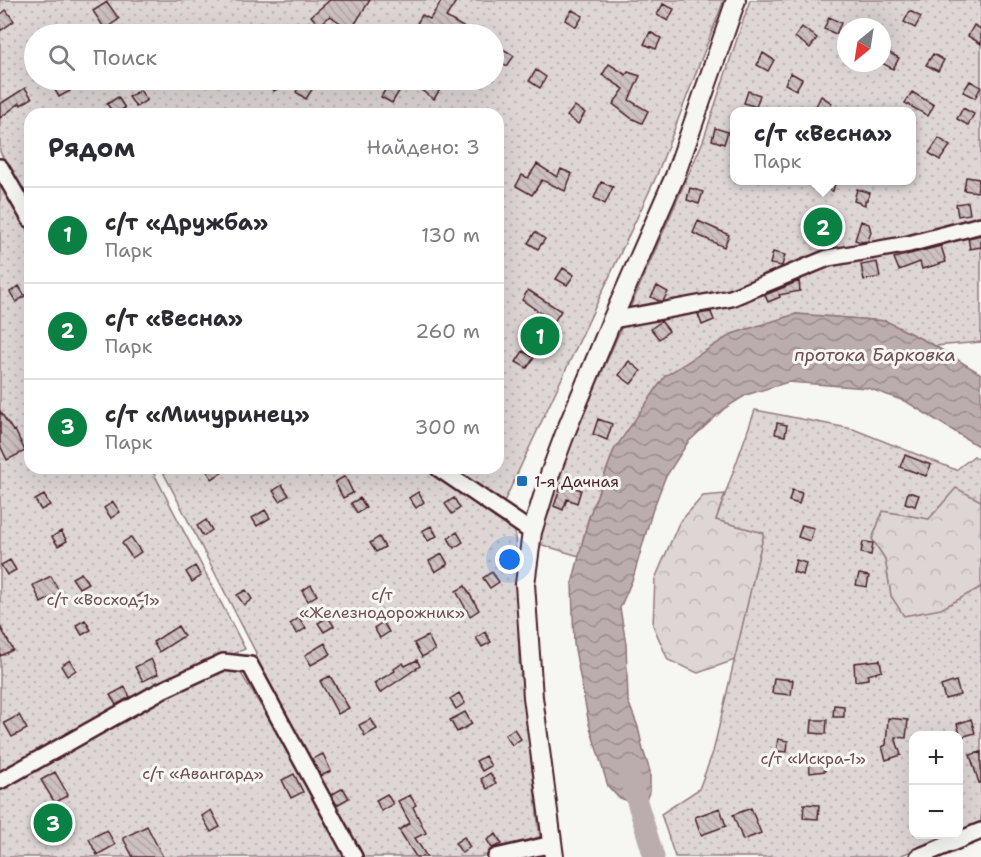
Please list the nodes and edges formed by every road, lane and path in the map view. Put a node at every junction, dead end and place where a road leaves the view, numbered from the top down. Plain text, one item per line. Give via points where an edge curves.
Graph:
1 (736, 0) edge
2 (0, 167) edge
3 (24, 209) edge
4 (981, 225) edge
5 (612, 320) junction
6 (447, 474) edge
7 (532, 532) junction
8 (0, 782) edge
9 (981, 831) edge
10 (553, 850) edge
11 (354, 857) edge
12 (496, 857) edge
13 (918, 857) edge

1 - 5 main road via 675,176
2 - 3 street
4 - 5 street via 909,244 828,258 730,298
5 - 7 main road via 550,474
6 - 7 street
7 - 10 main road via 525,595 533,697
8 - 11 street via 162,690 224,662 250,665
9 - 13 street
10 - 12 street

